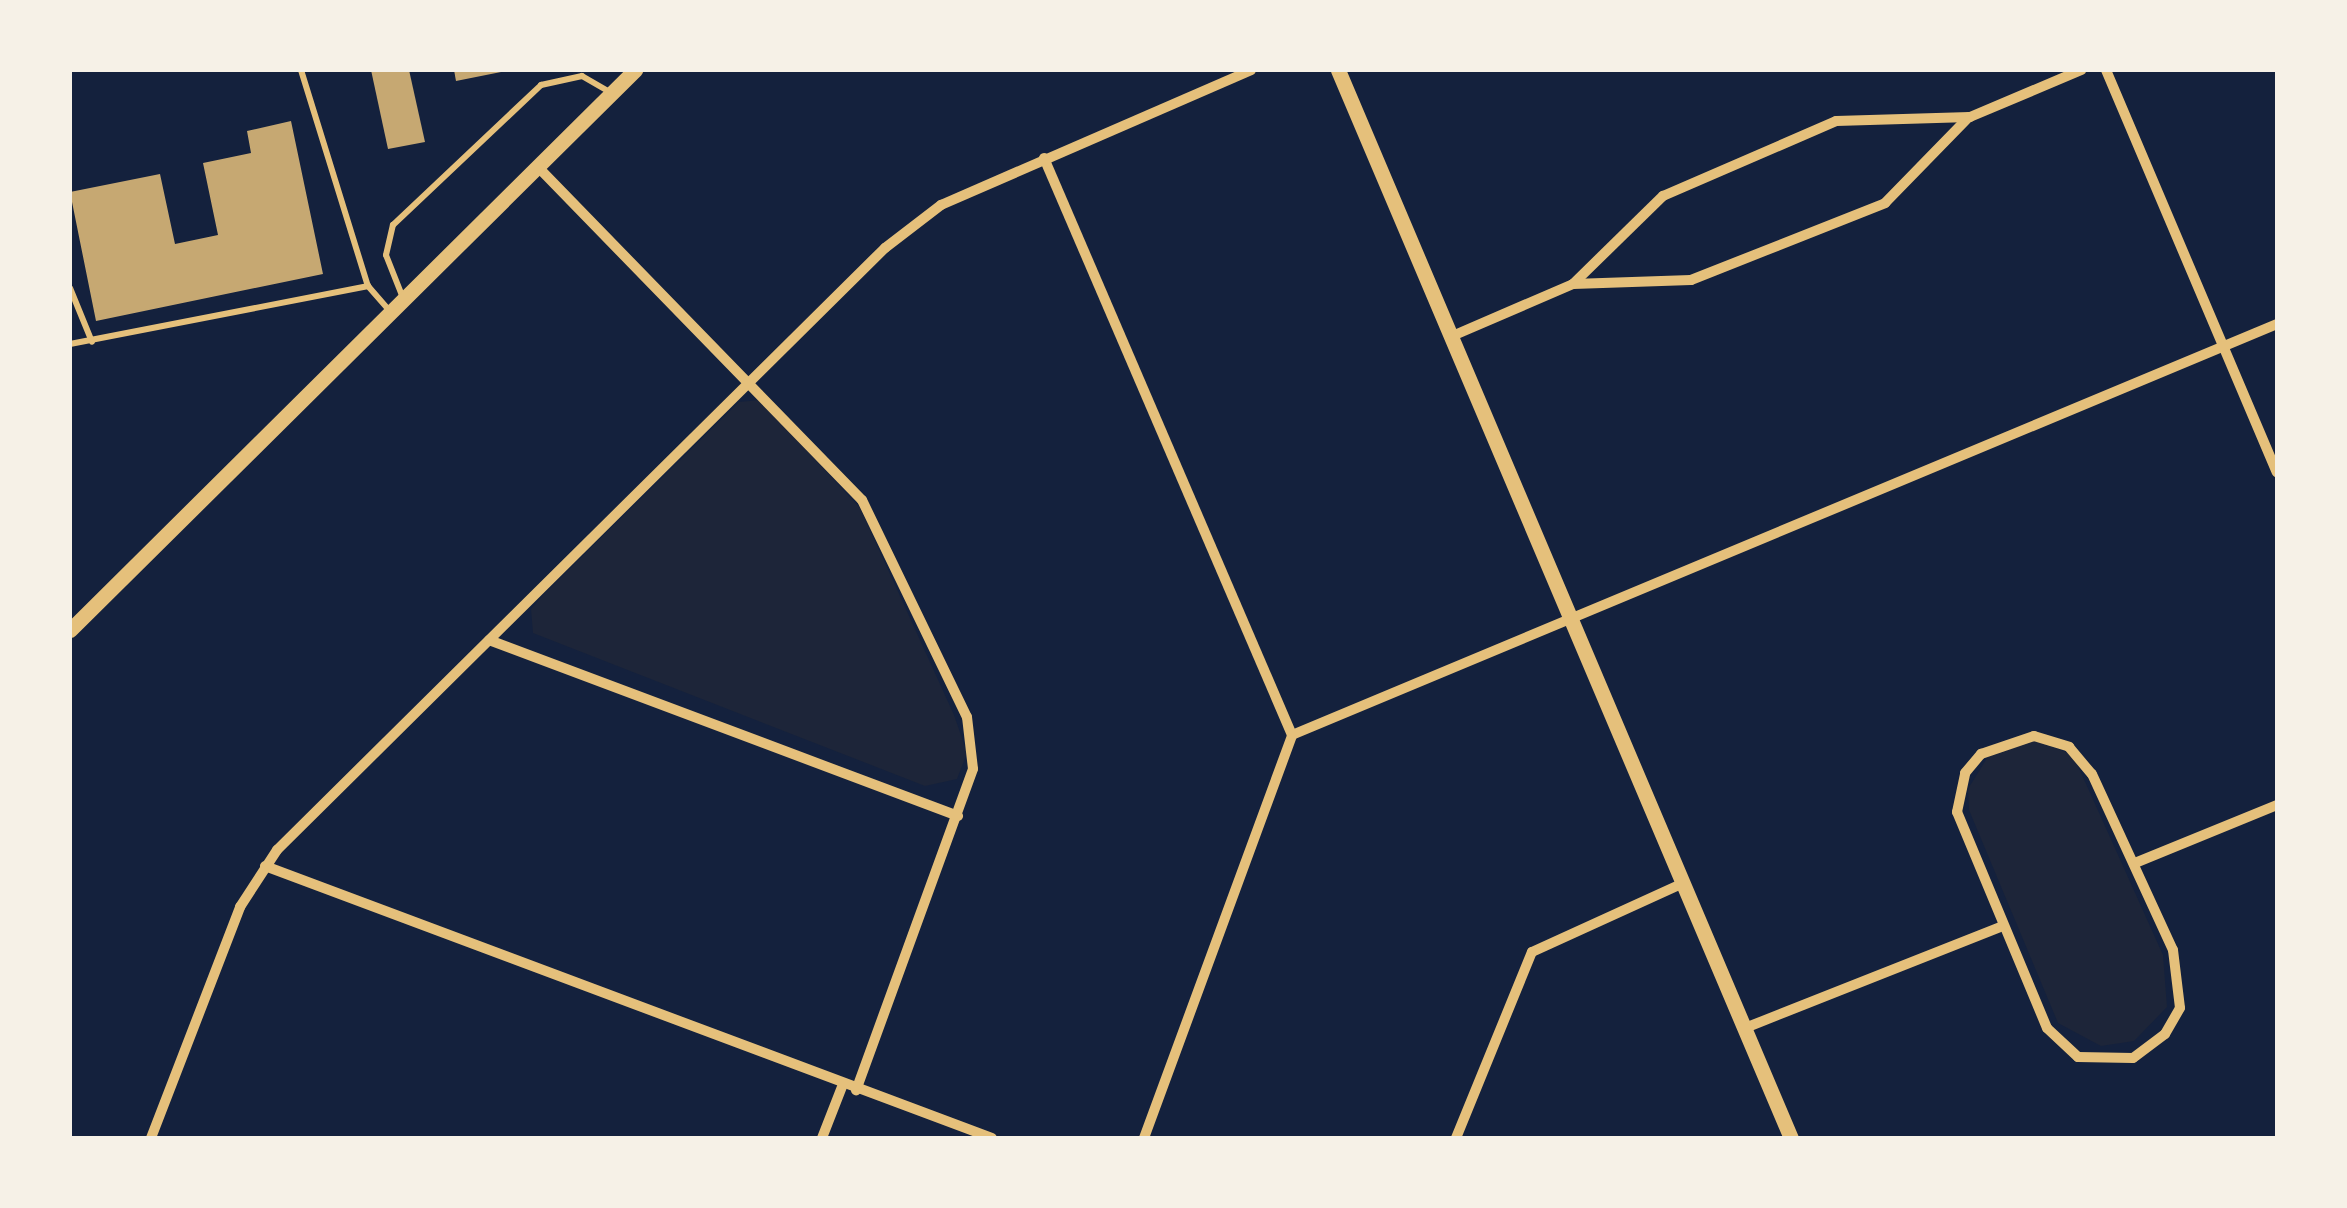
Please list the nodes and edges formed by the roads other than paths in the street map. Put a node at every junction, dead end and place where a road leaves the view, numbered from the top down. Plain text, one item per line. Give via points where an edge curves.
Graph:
1 (301, 70) edge
2 (635, 70) edge
3 (1252, 70) edge
4 (1338, 70) edge
5 (2081, 70) edge
6 (2106, 70) edge
7 (611, 93) junction
8 (1970, 117) junction
9 (1044, 158) junction
10 (536, 166) junction
11 (1572, 284) junction
12 (368, 286) junction
13 (70, 288) edge
14 (404, 298) junction
15 (390, 311) junction
16 (2277, 324) edge
17 (1450, 337) junction
18 (92, 342) junction
19 (70, 344) edge
20 (2224, 347) junction
21 (752, 380) junction
22 (2277, 472) edge
23 (1573, 622) junction
24 (70, 630) edge
25 (489, 640) junction
26 (1292, 735) junction
27 (2277, 805) edge
28 (958, 816) junction
29 (2135, 864) junction
30 (265, 866) junction
31 (1681, 884) junction
32 (2003, 926) junction
33 (1745, 1028) junction
34 (843, 1084) junction
35 (856, 1090) junction
36 (151, 1138) edge
37 (822, 1138) edge
38 (992, 1138) edge
39 (1144, 1138) edge
40 (1456, 1138) edge
41 (1791, 1138) edge

1 - 12 lane
2 - 7 street
3 - 9 street
4 - 17 street
5 - 8 street
6 - 20 street
7 - 10 street
7 - 14 lane via 582,76 541,86 393,225 386,255
8 - 11 street via 1885,203 1691,280
8 - 11 street via 1836,121 1653,202
9 - 21 street via 914,221
9 - 26 street
10 - 14 street
10 - 21 street
11 - 17 street
12 - 15 lane
12 - 18 lane
13 - 18 lane
14 - 15 street
15 - 24 street
16 - 20 street
17 - 23 street
18 - 19 lane
20 - 22 street
20 - 23 street
21 - 25 street
21 - 28 street via 862,500 932,636 974,745
23 - 26 street
23 - 31 street
25 - 28 street
25 - 30 street
26 - 39 street
27 - 29 street
28 - 35 street
29 - 32 street via 2068,747 2034,736 1990,747 1965,773 1957,812
29 - 32 street via 2182,981 2173,1022 2133,1058 2106,1062 2066,1050
30 - 34 street
30 - 36 street
31 - 33 street
31 - 40 street via 1532,952
32 - 33 street
33 - 41 street
34 - 35 street
34 - 37 street
35 - 38 street

